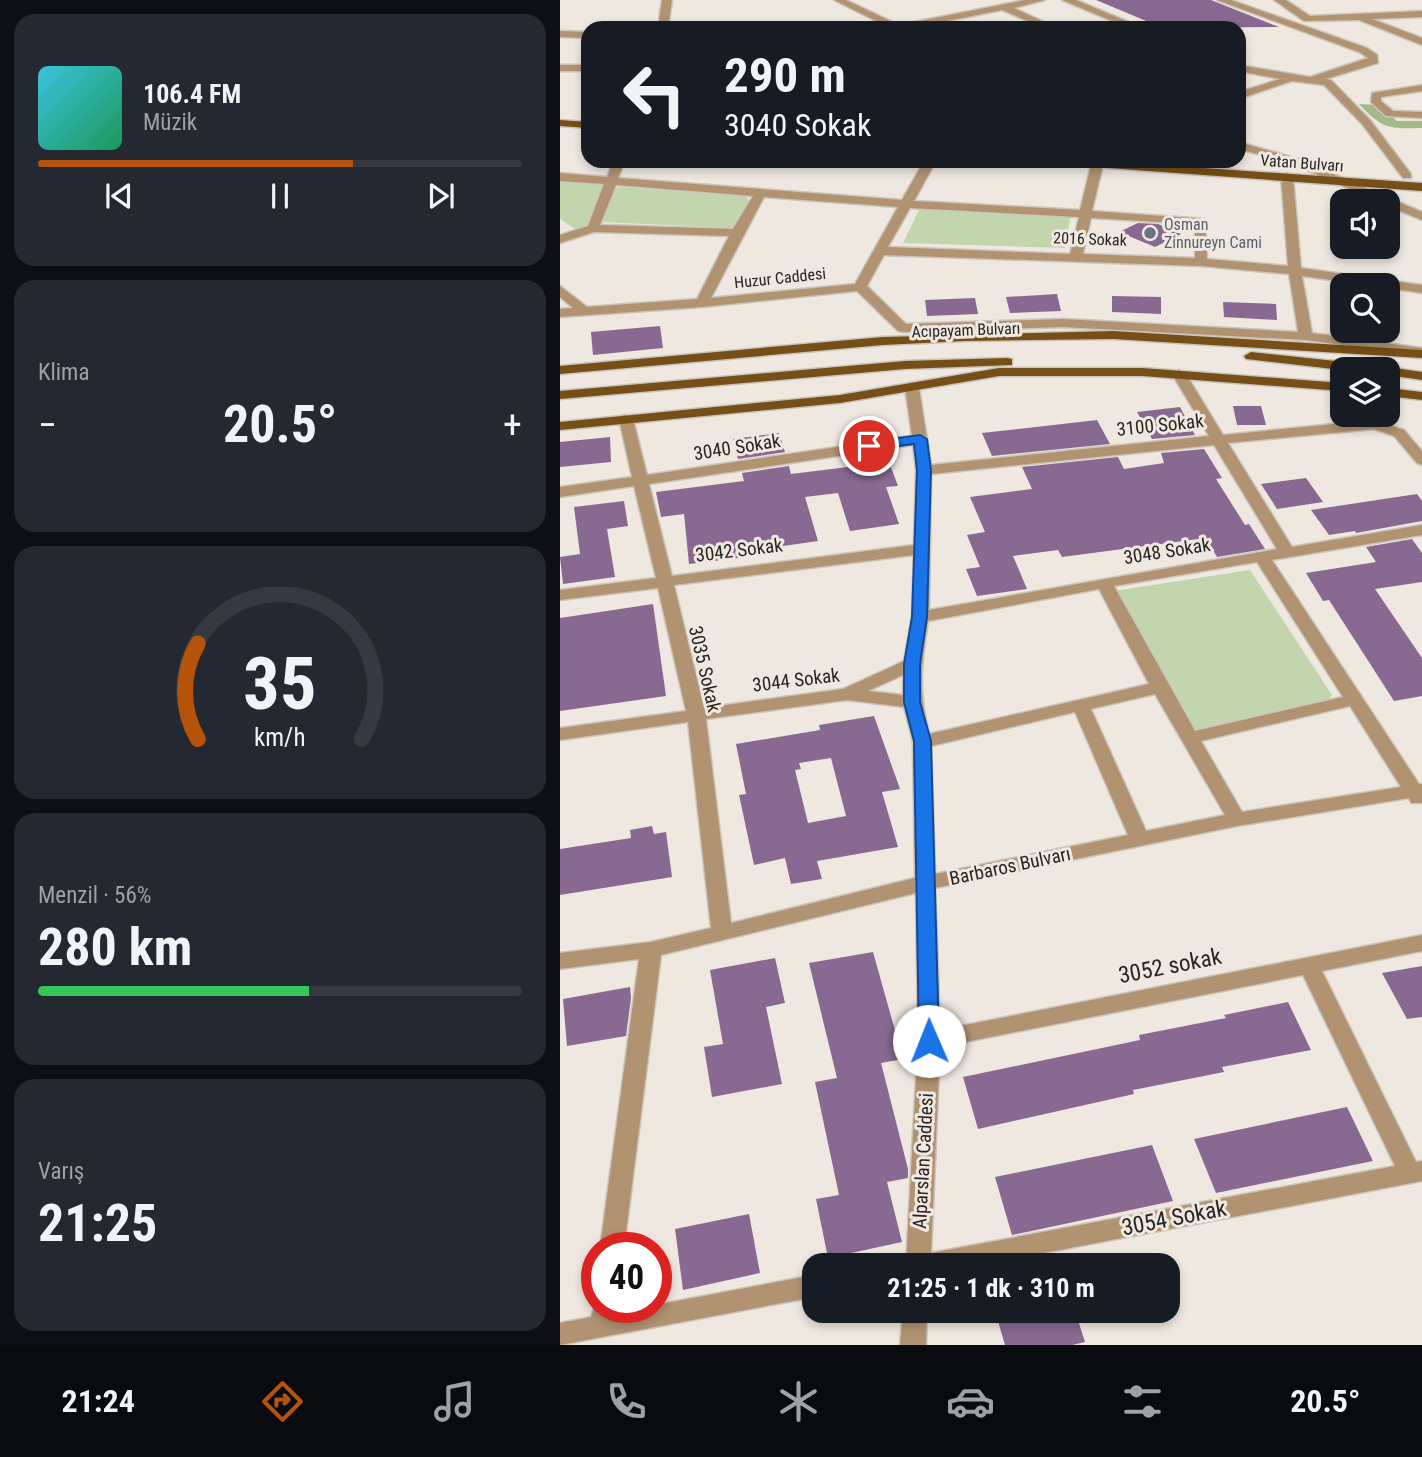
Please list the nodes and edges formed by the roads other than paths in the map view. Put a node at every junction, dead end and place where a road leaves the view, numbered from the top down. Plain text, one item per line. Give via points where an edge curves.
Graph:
1 (667, 0) edge
2 (839, 0) edge
3 (1040, 0) edge
4 (1067, 0) edge
5 (1222, 0) edge
6 (1283, 0) edge
7 (1011, 3) edge
8 (1422, 15) edge
9 (1359, 17) junction
10 (664, 21) edge
11 (883, 21) edge
12 (930, 21) edge
13 (1041, 21) edge
14 (1120, 21) edge
15 (560, 34) edge
16 (581, 35) edge
17 (1422, 41) edge
18 (560, 68) edge
19 (581, 68) edge
20 (1246, 69) edge
21 (1291, 79) junction
22 (1314, 79) junction
23 (1422, 88) edge
24 (1246, 94) edge
25 (1422, 115) edge
26 (560, 117) edge
27 (581, 118) edge
28 (560, 123) edge
29 (581, 124) edge
30 (1246, 147) edge
31 (1246, 165) edge
32 (617, 168) edge
33 (926, 168) edge
34 (1096, 168) edge
35 (1144, 168) edge
36 (1315, 169) junction
37 (560, 177) edge
38 (1287, 177) junction
39 (1407, 177) junction
40 (1422, 177) edge
41 (612, 181) junction
42 (1345, 182) junction
43 (1422, 187) edge
44 (760, 193) junction
45 (906, 204) junction
46 (1085, 213) junction
47 (1422, 216) edge
48 (560, 227) edge
49 (593, 228) junction
50 (737, 233) junction
51 (566, 237) edge
52 (881, 251) junction
53 (1076, 256) junction
54 (1201, 262) junction
55 (1295, 271) junction
56 (860, 287) junction
57 (1422, 289) edge
58 (560, 290) edge
59 (702, 303) junction
60 (584, 311) junction
61 (560, 313) edge
62 (1307, 336) junction
63 (1422, 353) edge
64 (1330, 365) edge
65 (560, 370) edge
66 (1400, 373) edge
67 (1179, 374) junction
68 (1422, 376) edge
69 (1330, 378) edge
70 (560, 382) edge
71 (1400, 385) edge
72 (1330, 386) edge
73 (1422, 387) edge
74 (912, 388) junction
75 (1400, 393) edge
76 (560, 395) edge
77 (1422, 396) edge
78 (626, 419) junction
79 (560, 426) edge
80 (1219, 438) junction
81 (920, 439) junction
82 (1422, 460) edge
83 (924, 470) junction
84 (639, 482) junction
85 (560, 492) edge
86 (1422, 530) edge
87 (923, 549) junction
88 (1286, 551) junction
89 (1262, 557) junction
90 (662, 580) junction
91 (1104, 583) junction
92 (560, 595) edge
93 (920, 617) junction
94 (912, 664) junction
95 (1160, 687) junction
96 (846, 694) junction
97 (1353, 700) junction
98 (912, 702) junction
99 (1080, 704) junction
100 (696, 713) junction
101 (560, 734) edge
102 (1190, 738) junction
103 (922, 741) junction
104 (1419, 794) edge
105 (1237, 819) junction
106 (1140, 839) junction
107 (926, 883) junction
108 (722, 932) junction
109 (1422, 943) edge
110 (651, 950) junction
111 (560, 961) edge
112 (1308, 964) junction
113 (929, 1041) junction
114 (1416, 1172) edge
115 (614, 1232) edge
116 (919, 1253) edge
117 (989, 1253) edge
118 (802, 1288) edge
119 (672, 1307) edge
120 (588, 1323) edge
121 (914, 1323) edge
122 (560, 1334) edge
123 (913, 1345) edge

1 - 10 street
2 - 11 street
3 - 7 street
4 - 14 street
5 - 22 street via 1373,57 1374,61
6 - 9 street via 1308,19
7 - 12 street
7 - 13 street
8 - 9 street
9 - 17 street
15 - 16 street
18 - 19 street
20 - 21 street
21 - 22 street
21 - 24 street
22 - 39 street via 1327,82 1358,114
23 - 25 street via 1376,95 1376,102 1390,114
26 - 27 main road
28 - 29 main road
30 - 36 street
31 - 36 main road, Vatan Bulvarı
32 - 41 street
33 - 45 street
34 - 46 street
35 - 38 main road, Vatan Bulvarı
36 - 39 main road, Vatan Bulvarı
36 - 42 street
37 - 41 street
38 - 42 main road, Vatan Bulvarı
38 - 55 street
39 - 40 main road, Vatan Bulvarı
41 - 44 street
41 - 49 street
42 - 43 main road, Vatan Bulvarı
42 - 47 street
44 - 45 street
44 - 50 street
45 - 46 street
45 - 52 street
46 - 53 street
46 - 54 street via 1201,222
48 - 51 street
49 - 50 street
49 - 51 street
50 - 59 street
52 - 53 street, 2016 Sokak
52 - 56 street
53 - 54 street, 2016 Sokak
54 - 55 street, 2016 Sokak
55 - 57 street, 2016 Sokak
55 - 62 street
56 - 59 street, Huzur Caddesi
56 - 62 street via 903,328 1063,323
58 - 60 street
59 - 60 street, Huzur Caddesi
60 - 61 street, Huzur Caddesi
62 - 63 street
63 - 65 main road via 1113,335 965,337
64 - 70 main road, Acıpayam Bulvarı via 1133,345 1018,345 905,349
66 - 68 main road
67 - 72 main road
67 - 74 main road via 999,372
67 - 80 street
69 - 76 main road, Acıpayam Bulvarı via 1180,366 991,362 905,365
71 - 73 main road
74 - 78 main road
74 - 81 street, Alparslan Caddesi
75 - 77 main road
78 - 79 main road
78 - 84 street, 3035 Sokak
80 - 82 street, 3100 Sokak via 1375,425 1399,433
80 - 83 street, 3100 Sokak
80 - 88 street
81 - 83 street, Alparslan Caddesi
81 - 84 street, 3040 Sokak
83 - 87 street, Alparslan Caddesi
84 - 85 street, 3040 Sokak
84 - 90 street, 3035 Sokak
86 - 88 street, 3048 Sokak
87 - 90 street, 3042 Sokak
87 - 93 street, Alparslan Caddesi
88 - 89 street, 3048 Sokak
89 - 91 street, 3048 Sokak
89 - 97 street
90 - 92 street, 3042 Sokak
90 - 100 street, 3035 Sokak
91 - 93 street, 3048 Sokak
91 - 95 street
93 - 94 street, Alparslan Caddesi
94 - 96 street
94 - 98 street, Alparslan Caddesi
95 - 99 street
95 - 102 street
96 - 98 street, 3044 Sokak
96 - 100 street, 3044 Sokak
97 - 102 street
97 - 104 street
98 - 103 street, Alparslan Caddesi
99 - 103 street
99 - 106 street
100 - 101 street, 3044 Sokak
100 - 108 street, 3035 Sokak
102 - 105 street
103 - 107 street, Alparslan Caddesi
104 - 105 street, Barbaros Bulvarı
105 - 106 street, Barbaros Bulvarı
106 - 107 street, Barbaros Bulvarı
107 - 108 street, Barbaros Bulvarı
107 - 113 street, Alparslan Caddesi
108 - 110 street, Barbaros Bulvarı
109 - 112 street, 3052 sokak
110 - 111 street, Barbaros Bulvarı
110 - 115 street
112 - 113 street, 3052 sokak
112 - 114 street
113 - 116 street, Alparslan Caddesi
114 - 117 street, 3054 Sokak
118 - 119 street
120 - 122 street
121 - 123 street

